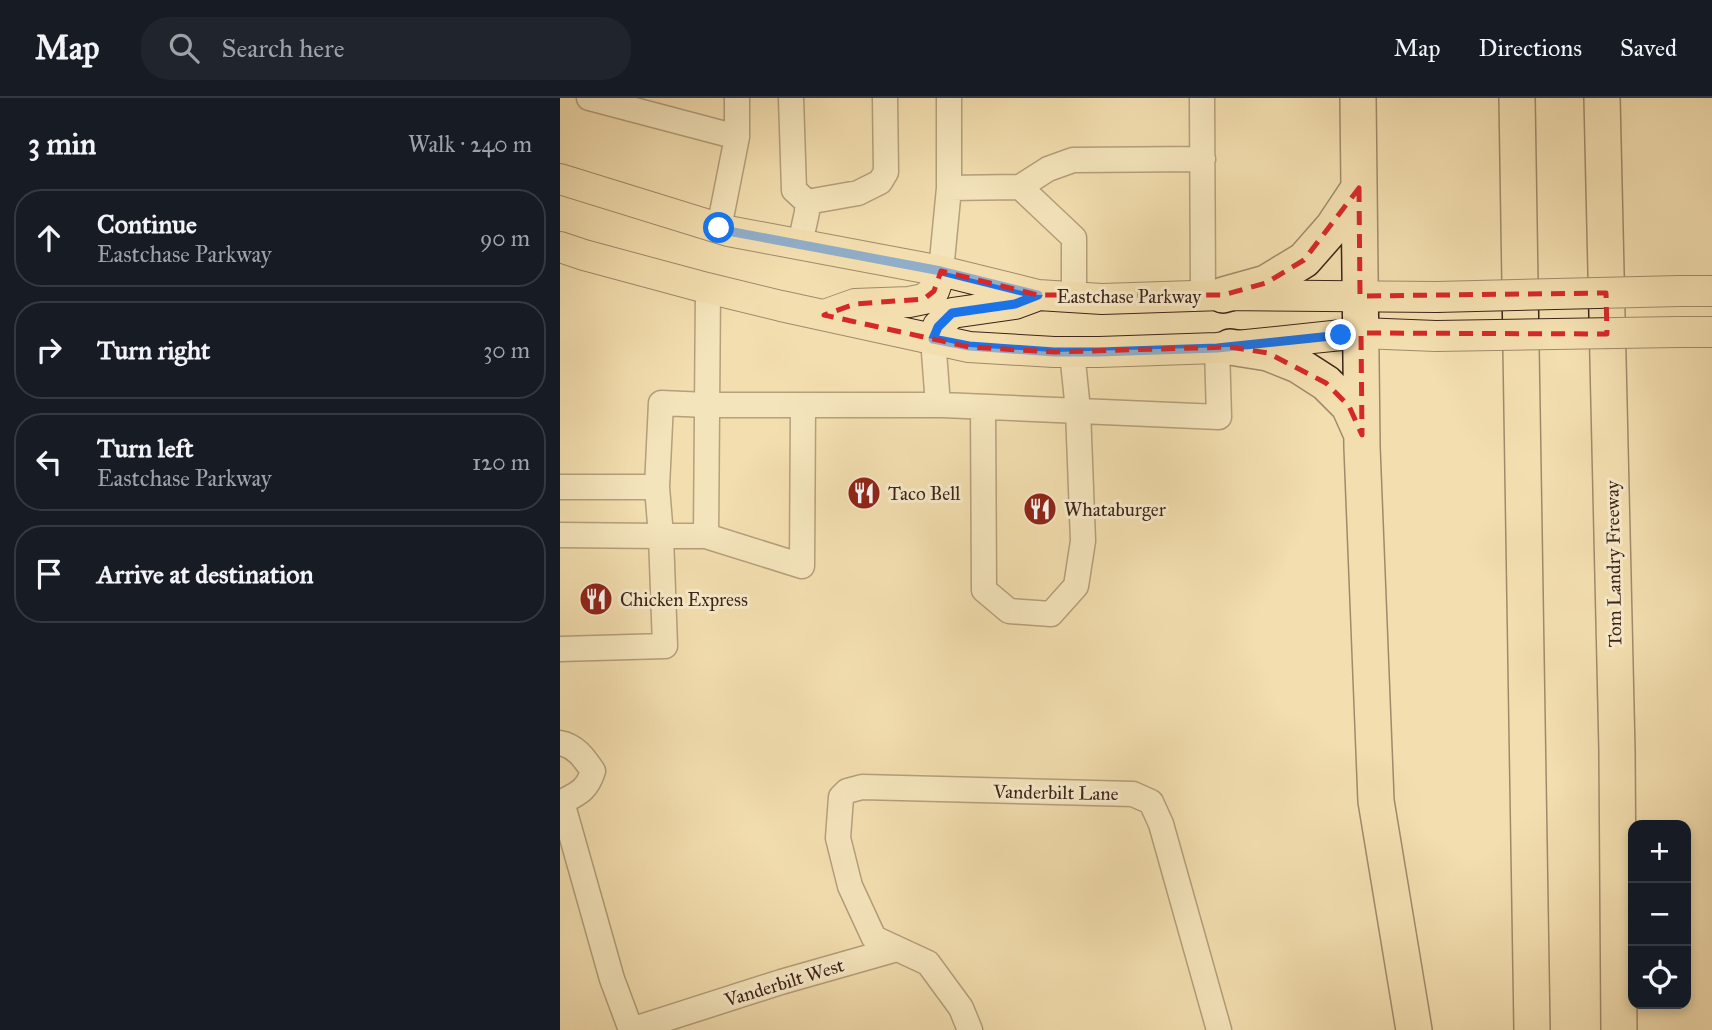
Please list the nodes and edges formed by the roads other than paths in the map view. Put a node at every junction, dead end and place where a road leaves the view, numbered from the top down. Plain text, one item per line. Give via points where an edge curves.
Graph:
1 (589, 98) edge
2 (737, 98) edge
3 (791, 98) edge
4 (885, 98) edge
5 (949, 98) edge
6 (1202, 98) edge
7 (1358, 98) edge
8 (1517, 98) edge
9 (1602, 98) edge
10 (737, 137) junction
11 (1203, 159) junction
12 (560, 179) edge
13 (1020, 187) junction
14 (949, 188) junction
15 (1359, 188) junction
16 (800, 196) junction
17 (719, 228) junction
18 (800, 244) junction
19 (568, 251) edge
20 (941, 271) junction
21 (708, 288) junction
22 (1712, 290) edge
23 (1038, 295) junction
24 (1213, 295) junction
25 (1360, 296) junction
26 (1074, 298) junction
27 (824, 316) junction
28 (1712, 332) edge
29 (1361, 333) junction
30 (933, 339) junction
31 (1224, 348) junction
32 (1072, 352) junction
33 (707, 405) junction
34 (803, 405) junction
35 (938, 405) junction
36 (983, 407) junction
37 (1077, 410) junction
38 (1362, 435) junction
39 (560, 487) edge
40 (657, 487) junction
41 (560, 535) edge
42 (662, 536) junction
43 (706, 536) junction
44 (560, 649) edge
45 (560, 743) edge
46 (561, 802) edge
47 (897, 949) junction
48 (631, 1030) edge
49 (970, 1030) edge
50 (1219, 1030) edge
51 (1414, 1030) edge
52 (1532, 1030) edge
53 (1619, 1030) edge

1 - 10 lane
2 - 10 lane
3 - 16 lane
4 - 16 lane via 886,172 880,182 858,193
5 - 14 lane
6 - 11 lane
7 - 15 highway
8 - 52 highway
9 - 53 highway, Tom Landry Freeway
10 - 17 lane
11 - 13 lane via 1073,160
11 - 24 lane
12 - 17 main road, Eastchase Parkway
13 - 14 lane
13 - 26 lane via 1074,238
14 - 20 lane
15 - 24 highway via 1304,260 1266,283
15 - 25 highway
16 - 18 lane via 807,212
17 - 18 main road, Eastchase Parkway
18 - 20 main road, Eastchase Parkway
19 - 21 main road
20 - 23 main road, Eastchase Parkway
20 - 27 main road via 934,292 924,299 855,304
21 - 27 main road
21 - 33 lane
22 - 25 main road, Eastchase Parkway, bridge
23 - 26 main road, Eastchase Parkway
23 - 30 main road via 1015,304 952,313
24 - 25 main road, Eastchase Parkway
24 - 26 main road, Eastchase Parkway
25 - 29 highway
27 - 30 main road
28 - 29 main road, bridge
29 - 31 main road
29 - 38 highway
30 - 32 main road via 969,346
30 - 35 lane
31 - 32 main road
31 - 37 lane via 1219,417
31 - 38 highway via 1268,353 1298,365 1326,383 1349,406
32 - 37 lane
33 - 34 lane
33 - 40 lane via 662,403
33 - 43 lane
34 - 35 lane
34 - 43 lane via 802,566
35 - 36 lane
36 - 37 lane
36 - 37 lane via 984,590 1009,611 1051,614 1076,586 1083,541
38 - 51 highway via 1376,802
39 - 40 lane
40 - 42 lane
41 - 42 lane
42 - 43 lane
42 - 44 lane via 665,646
45 - 46 lane via 569,745 593,771 589,783
46 - 48 lane
47 - 48 lane, Vanderbilt West
47 - 49 lane via 928,963 961,1008
47 - 50 lane, Vanderbilt Lane via 874,938 850,886 838,838 841,797 847,791 1133,794 1151,803 1161,824

